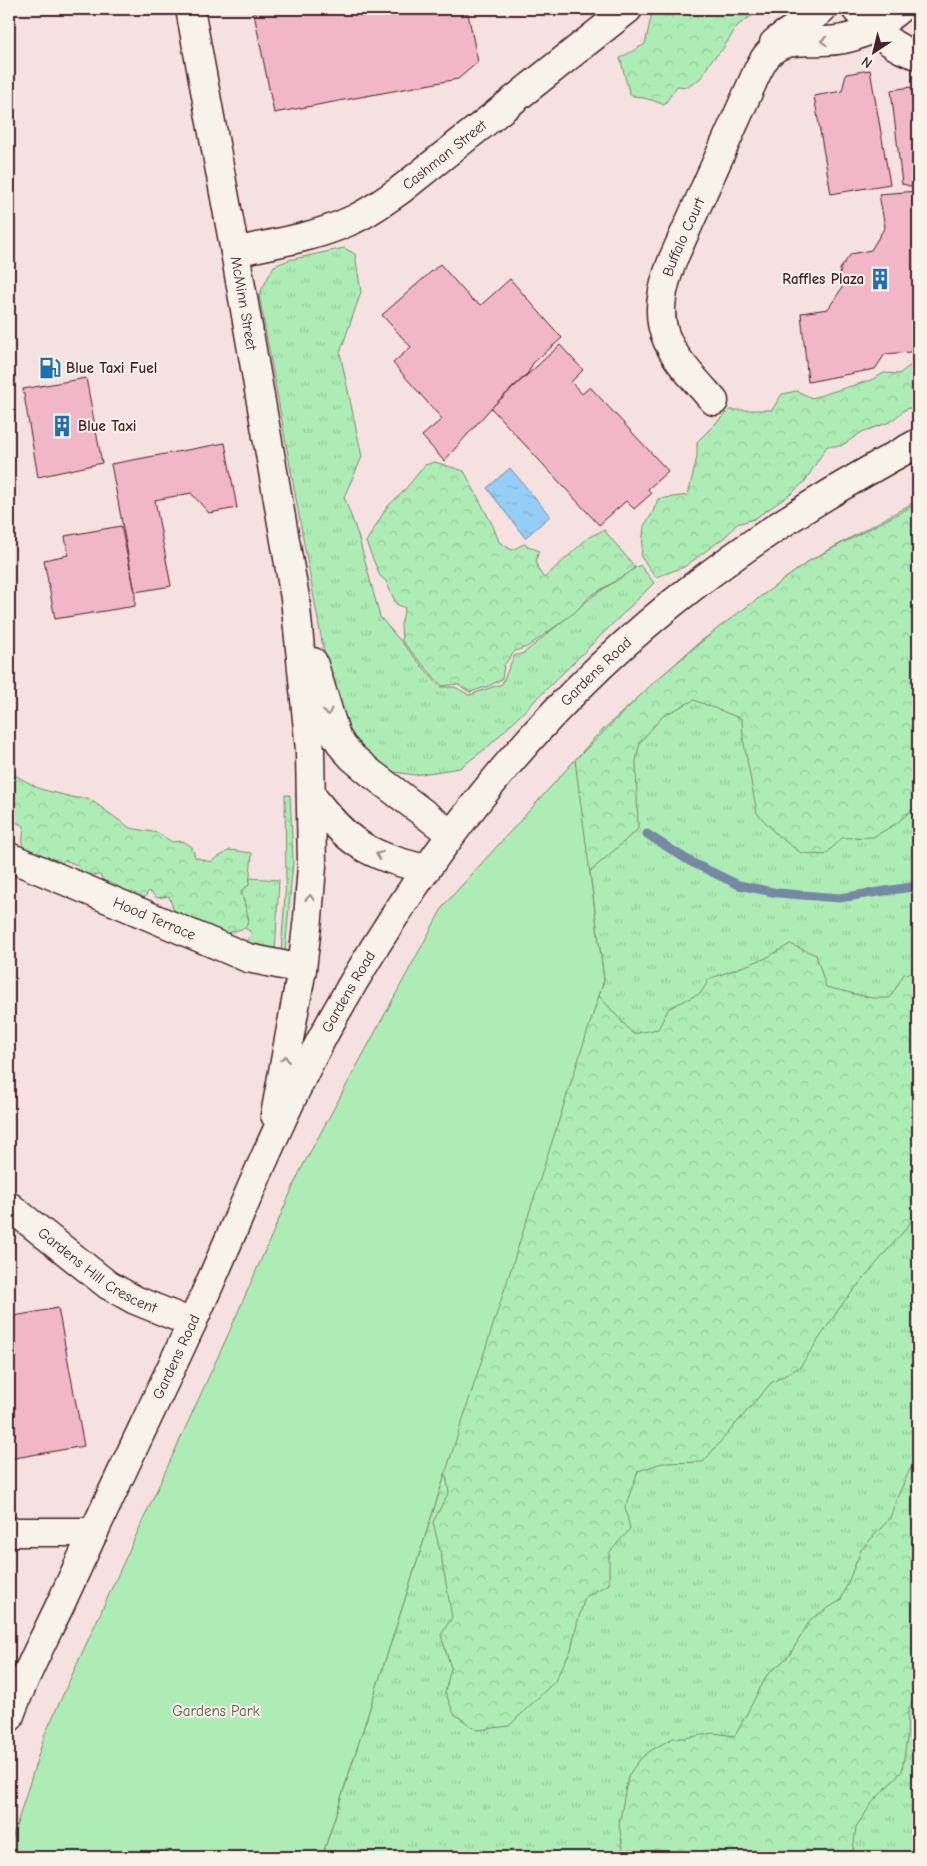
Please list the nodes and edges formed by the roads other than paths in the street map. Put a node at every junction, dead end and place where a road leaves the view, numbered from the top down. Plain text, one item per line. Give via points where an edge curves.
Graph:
1 (190, 9) edge
2 (628, 9) edge
3 (822, 9) edge
4 (856, 9) edge
5 (899, 9) edge
6 (874, 29) junction
7 (918, 55) edge
8 (767, 58) junction
9 (235, 252) junction
10 (714, 401) dead end
11 (918, 443) edge
12 (295, 598) junction
13 (311, 795) junction
14 (451, 834) junction
15 (9, 857) edge
16 (425, 869) junction
17 (302, 970) junction
18 (272, 1141) junction
19 (9, 1206) edge
20 (192, 1323) junction
21 (9, 1532) edge
22 (94, 1532) junction
23 (9, 1718) edge

1 - 9 street, McMinn Street
2 - 9 street, Cashman Street via 378,206 331,229
3 - 8 street, Buffalo Court via 780,38 768,51
4 - 6 street
5 - 6 street
6 - 7 street via 891,44
6 -> 8 street via 854,38 794,42
8 - 10 street, Buffalo Court via 673,260 662,298 662,328 669,345 676,358
9 - 12 street, McMinn Street
11 - 14 street, Gardens Road via 800,512 692,587 588,679 543,724
12 - 13 street via 310,750
12 -> 14 street via 329,716 343,748
16 -> 13 street via 360,846 346,836
17 -> 13 street via 312,866
14 - 16 street, Gardens Road
15 - 17 street, Hood Terrace via 248,958
16 - 18 street, Gardens Road via 332,1019
18 -> 17 street
18 - 20 street, Gardens Road
19 - 20 street, Gardens Hill Crescent via 108,1285 135,1300
20 - 22 street, Gardens Road
21 - 22 street
22 - 23 street, Gardens Road

